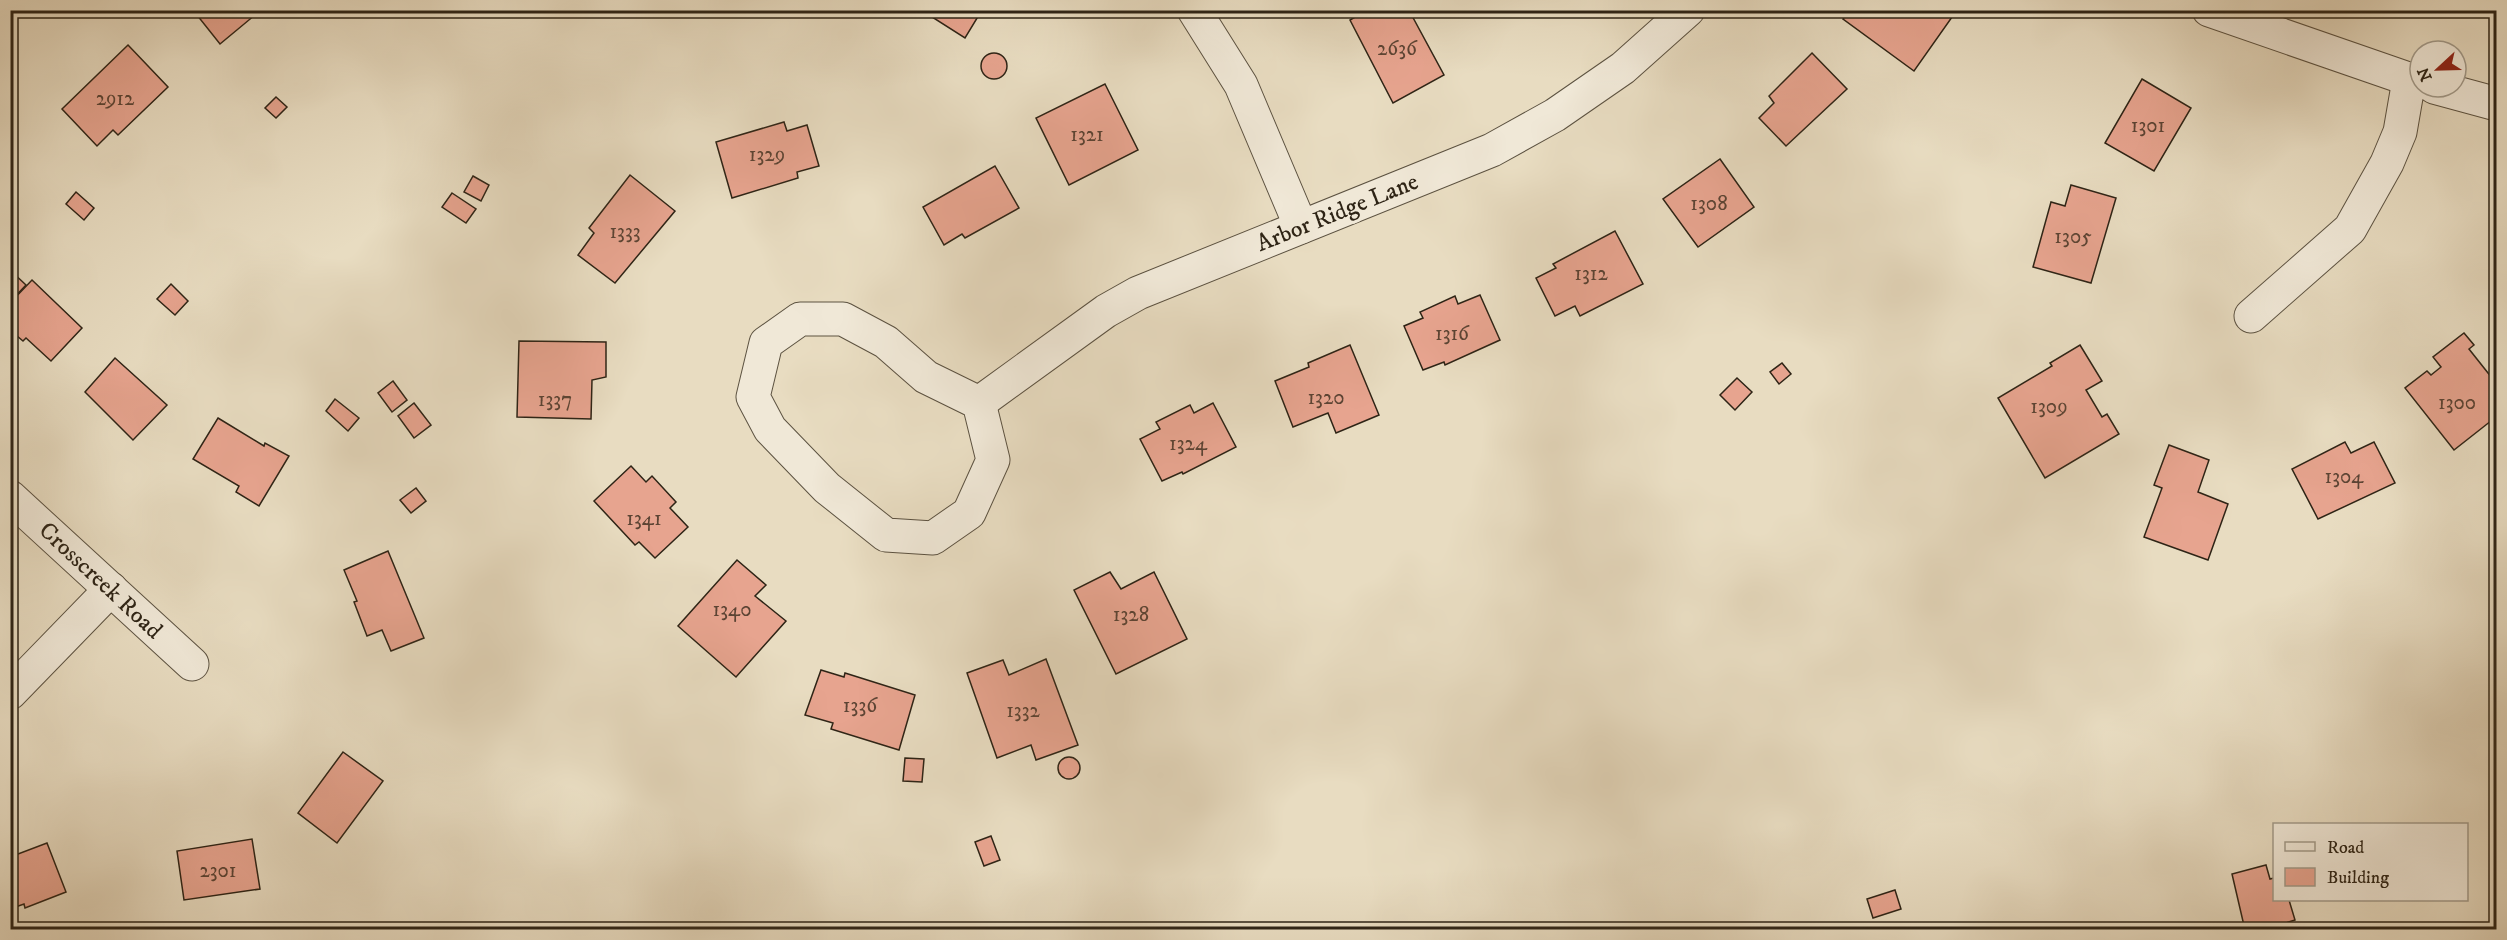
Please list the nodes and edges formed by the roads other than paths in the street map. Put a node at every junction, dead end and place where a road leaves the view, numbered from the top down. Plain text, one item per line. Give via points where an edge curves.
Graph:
1 (1194, 10) edge
2 (1688, 10) edge
3 (2209, 10) edge
4 (2408, 79) edge
5 (2468, 96) edge
6 (2414, 99) edge
7 (2493, 103) dead end
8 (1301, 227) junction
9 (2251, 316) dead end
10 (979, 403) junction
11 (10, 497) edge
12 (111, 589) junction
13 (192, 664) dead end
14 (10, 693) edge

1 - 8 street via 1241,85
2 - 8 street, Arbor Ridge Lane via 1623,68 1555,115 1492,150
3 - 4 street
5 - 7 street
6 - 9 street via 2387,163 2350,229
8 - 10 street, Arbor Ridge Lane via 1138,293 1106,311
10 - 10 street via 926,378 886,342 843,319 800,319 766,343 753,397 770,429 827,488 886,535 933,538 969,513 993,460
11 - 12 street, Crosscreek Road
12 - 13 street, Crosscreek Road
12 - 14 street

